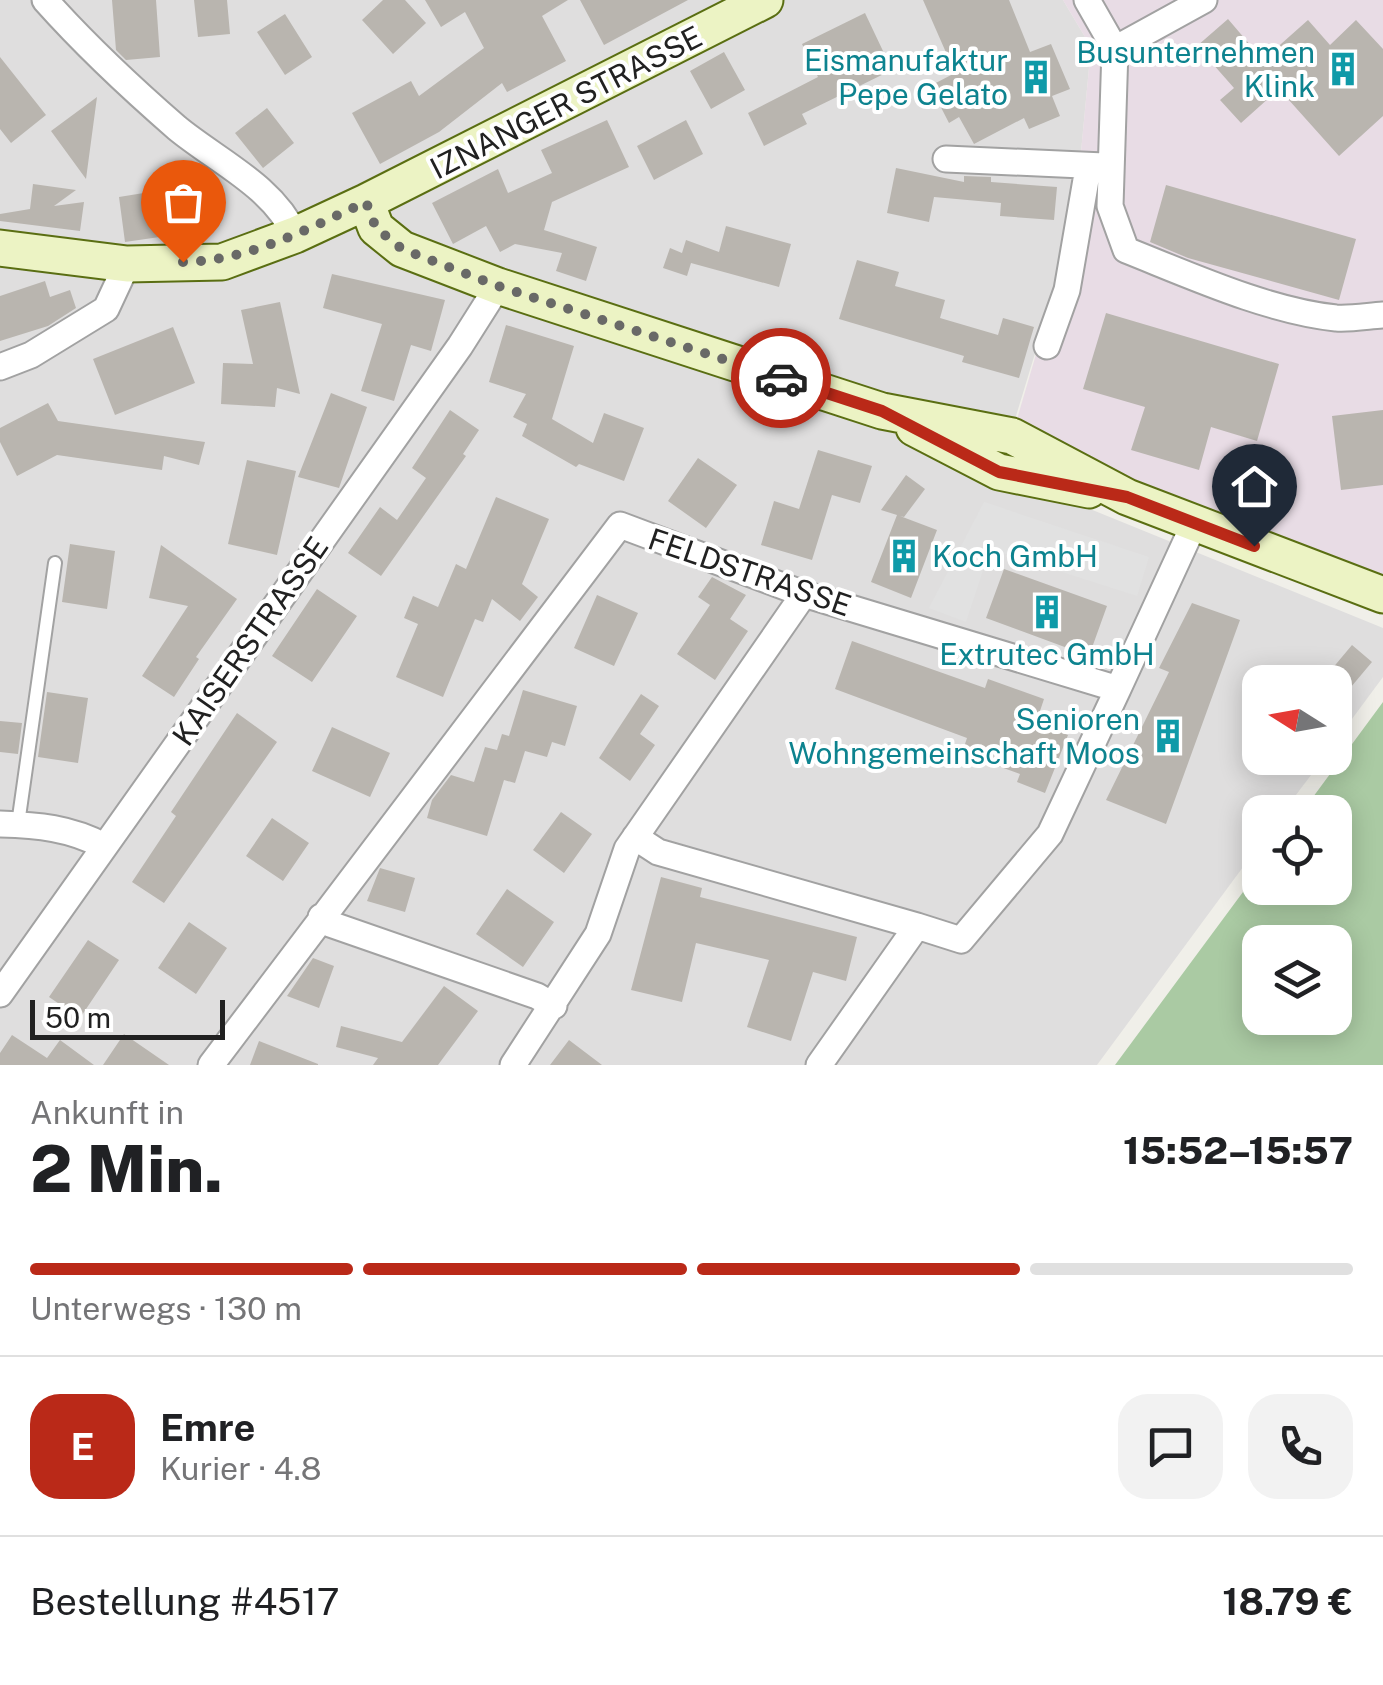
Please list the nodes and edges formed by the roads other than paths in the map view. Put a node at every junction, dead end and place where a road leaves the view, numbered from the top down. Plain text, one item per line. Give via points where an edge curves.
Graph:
1 (45, 0) edge
2 (765, 0) edge
3 (1086, 0) edge
4 (1204, 0) edge
5 (1115, 49) junction
6 (946, 158) dead end
7 (1099, 166) junction
8 (366, 202) junction
9 (295, 235) junction
10 (0, 248) edge
11 (127, 264) junction
12 (498, 286) junction
13 (1383, 316) edge
14 (1047, 346) dead end
15 (0, 368) edge
16 (1195, 522) junction
17 (55, 563) dead end
18 (804, 594) junction
19 (1383, 595) edge
20 (1118, 689) junction
21 (9, 824) edge
22 (635, 837) junction
23 (104, 846) junction
24 (321, 917) junction
25 (917, 926) junction
26 (0, 994) edge
27 (554, 1006) junction
28 (212, 1065) edge
29 (513, 1065) edge
30 (819, 1065) edge

1 - 9 street via 180,130 281,209
2 - 8 main road, IZNANGER STRASSE
3 - 5 street
4 - 5 street
5 - 7 street
6 - 7 street
7 - 13 street via 1126,250 1238,293 1336,318
7 - 14 street
8 - 9 main road, IZNANGER STRASSE
8 - 12 main road via 386,239
9 - 11 main road, IZNANGER STRASSE via 222,262
10 - 11 main road, IZNANGER STRASSE
11 - 15 street via 106,309
12 - 16 main road via 882,411 1012,436 1127,497
12 - 23 street, KAISERSTRASSE
16 - 19 main road
16 - 20 street
17 - 21 lane
18 - 20 street, FELDSTRASSE
18 - 22 street
18 - 24 street, FELDSTRASSE via 620,526
20 - 25 street via 1050,834 961,940
21 - 23 street via 80,833
22 - 25 street via 658,852
22 - 27 street via 598,934
23 - 26 street, KAISERSTRASSE
24 - 27 street
24 - 28 street, FELDSTRASSE
25 - 30 street
27 - 29 street

